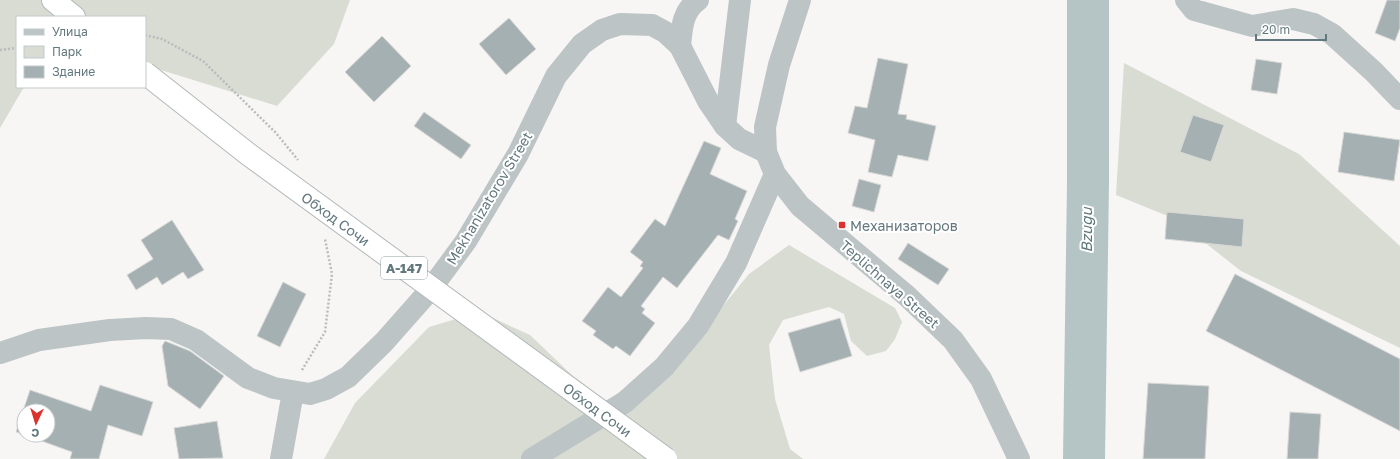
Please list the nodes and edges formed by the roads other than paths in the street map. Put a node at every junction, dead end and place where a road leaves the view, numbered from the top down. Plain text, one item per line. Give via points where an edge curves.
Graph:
1 (53, 0) edge
2 (698, 0) edge
3 (740, 0) edge
4 (800, 0) edge
5 (1186, 0) edge
6 (73, 16) edge
7 (680, 46) junction
8 (146, 74) edge
9 (1400, 100) edge
10 (724, 126) junction
11 (766, 152) junction
12 (775, 174) junction
13 (0, 353) edge
14 (293, 392) junction
15 (281, 459) edge
16 (532, 459) edge
17 (666, 459) edge
18 (1019, 459) edge

1 - 6 highway
2 - 7 street via 683,18
3 - 10 street
4 - 11 street, Teplichnaya Street via 770,103 765,127
5 - 9 street via 1194,10 1252,26 1293,19 1314,24 1332,34
7 - 10 street, Mekhanizatorov Street
7 - 14 street, Mekhanizatorov Street via 665,32 652,25 636,23 620,24 602,30 582,44 556,76 514,160 466,241 430,290 384,342 348,377 321,391 310,394
8 - 17 highway, Обход Сочи / А-147, bridge via 248,154
10 - 11 street, Mekhanizatorov Street via 739,139
11 - 12 street, Teplichnaya Street
12 - 16 street via 736,263 698,326 664,367 625,402
12 - 18 street, Teplichnaya Street via 800,206 908,296 953,340 981,379
13 - 14 street, Mekhanizatorov Street via 39,340 110,330 170,329 196,340 248,378
14 - 15 street

